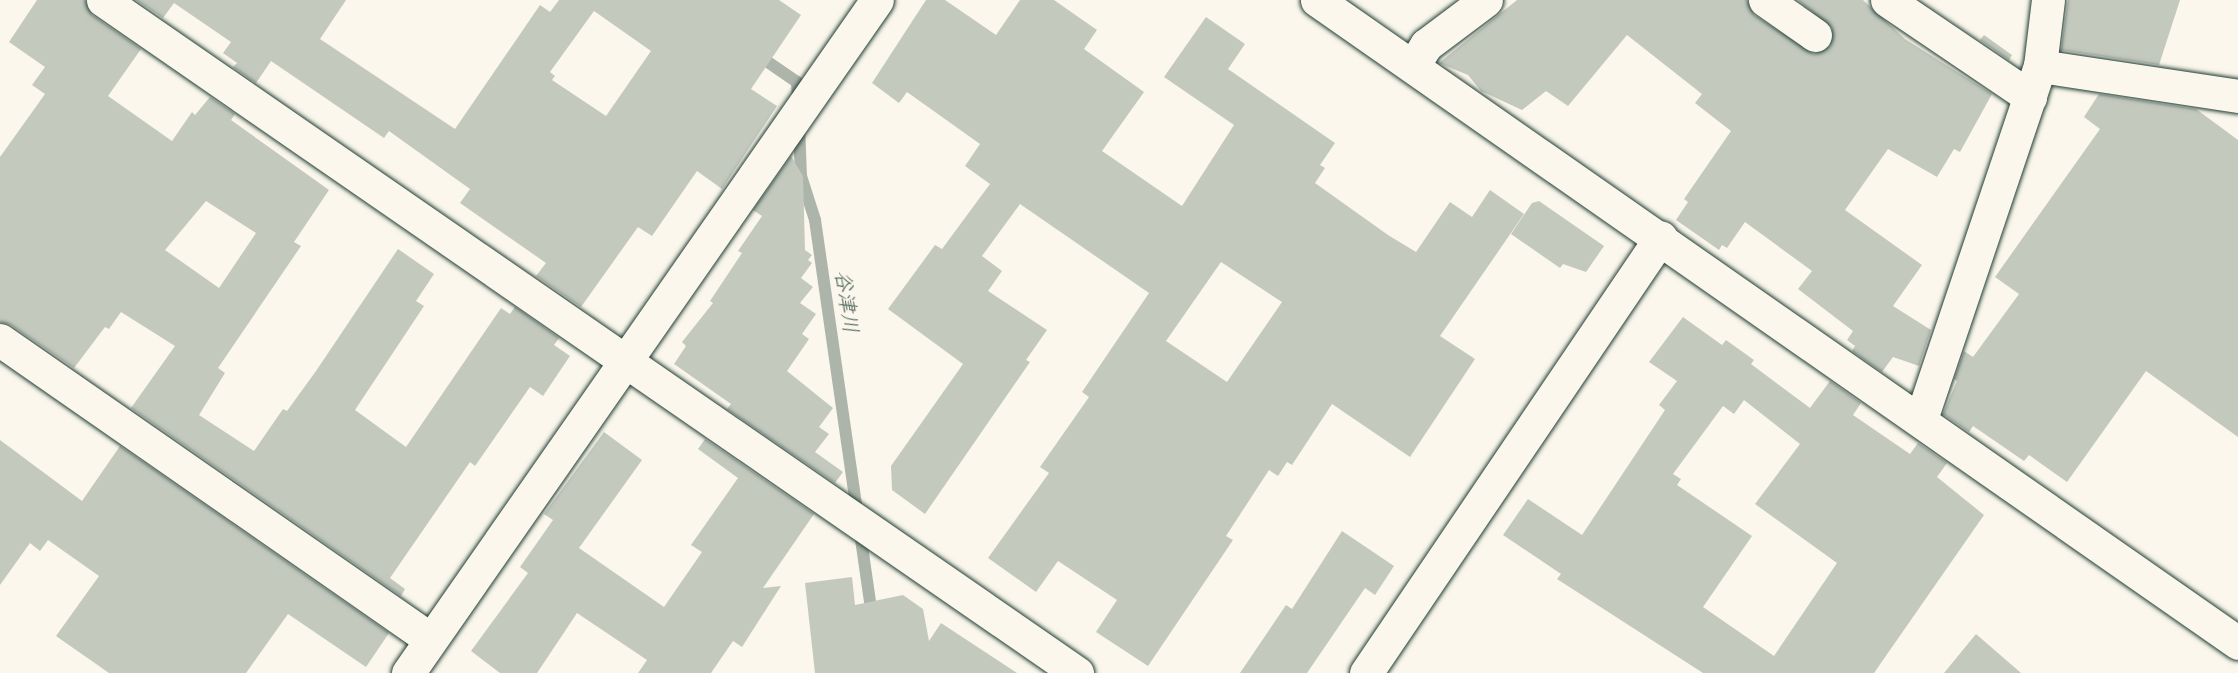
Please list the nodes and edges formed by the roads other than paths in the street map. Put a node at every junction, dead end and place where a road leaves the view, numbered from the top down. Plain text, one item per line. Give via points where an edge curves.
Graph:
1 (103, 0) edge
2 (877, 0) edge
3 (1317, 0) edge
4 (1486, 0) edge
5 (1765, 0) edge
6 (1887, 0) edge
7 (2048, 0) edge
8 (1815, 35) dead end
9 (1413, 66) junction
10 (2040, 66) junction
11 (2238, 96) edge
12 (2030, 97) junction
13 (1661, 237) junction
14 (0, 340) edge
15 (624, 359) junction
16 (1921, 419) junction
17 (430, 639) junction
18 (2238, 642) edge
19 (408, 673) edge
20 (1077, 673) edge
21 (1366, 673) edge

1 - 15 street
2 - 15 street
3 - 9 street
4 - 9 street via 1426,45
5 - 8 street
6 - 12 street
7 - 10 street
9 - 13 street
10 - 11 street
10 - 12 street
12 - 16 street
13 - 16 street
13 - 21 street
14 - 17 street
15 - 17 street
15 - 20 street
16 - 18 street
17 - 19 street

